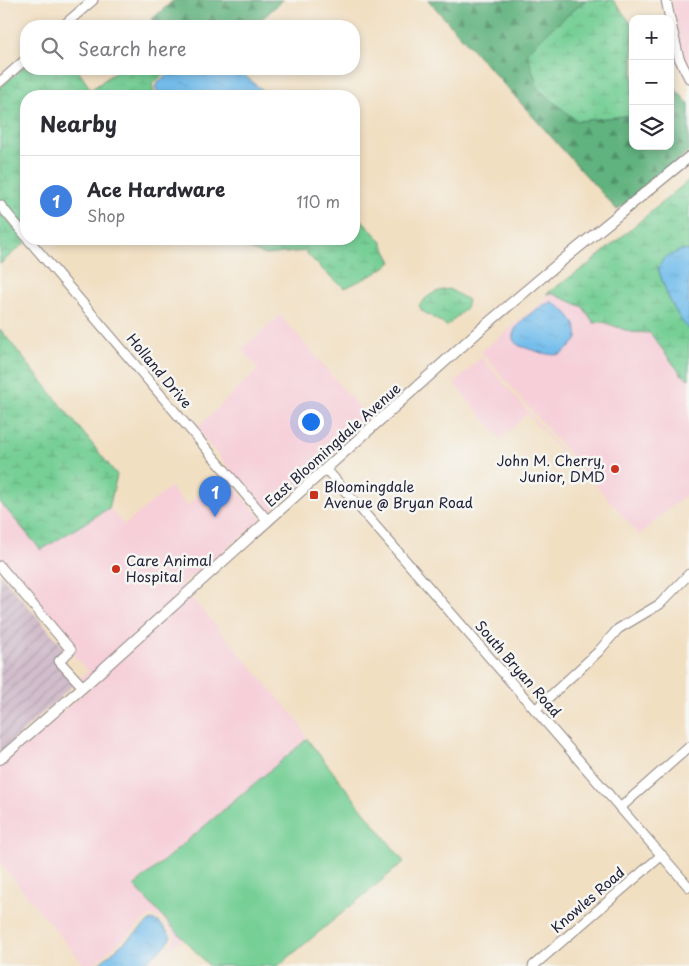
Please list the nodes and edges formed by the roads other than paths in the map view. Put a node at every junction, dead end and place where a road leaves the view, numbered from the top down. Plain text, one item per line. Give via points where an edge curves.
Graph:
1 (93, 0) edge
2 (666, 0) edge
3 (669, 15) edge
4 (70, 20) edge
5 (674, 36) edge
6 (20, 64) edge
7 (689, 78) edge
8 (0, 82) edge
9 (689, 157) edge
10 (0, 205) edge
11 (20, 229) edge
12 (33, 245) edge
13 (326, 470) junction
14 (268, 521) junction
15 (0, 566) edge
16 (689, 574) edge
17 (83, 687) junction
18 (535, 710) junction
19 (689, 747) edge
20 (0, 759) edge
21 (620, 808) junction
22 (662, 855) junction
23 (689, 887) edge
24 (533, 966) edge

1 - 4 street
2 - 3 street
5 - 7 street via 679,58
6 - 8 street
9 - 13 main road, East Bloomingdale Avenue via 540,278
10 - 11 street, Holland Drive
12 - 14 street, Holland Drive
13 - 14 main road, East Bloomingdale Avenue
13 - 18 street, South Bryan Road
14 - 17 main road, East Bloomingdale Avenue
15 - 17 street via 71,650 59,661
16 - 18 street via 660,604 618,629
17 - 20 main road, East Bloomingdale Avenue
18 - 21 street, South Bryan Road
19 - 21 street
21 - 22 street, South Bryan Road
22 - 23 street, South Bryan Road
22 - 24 street, Knowles Road

